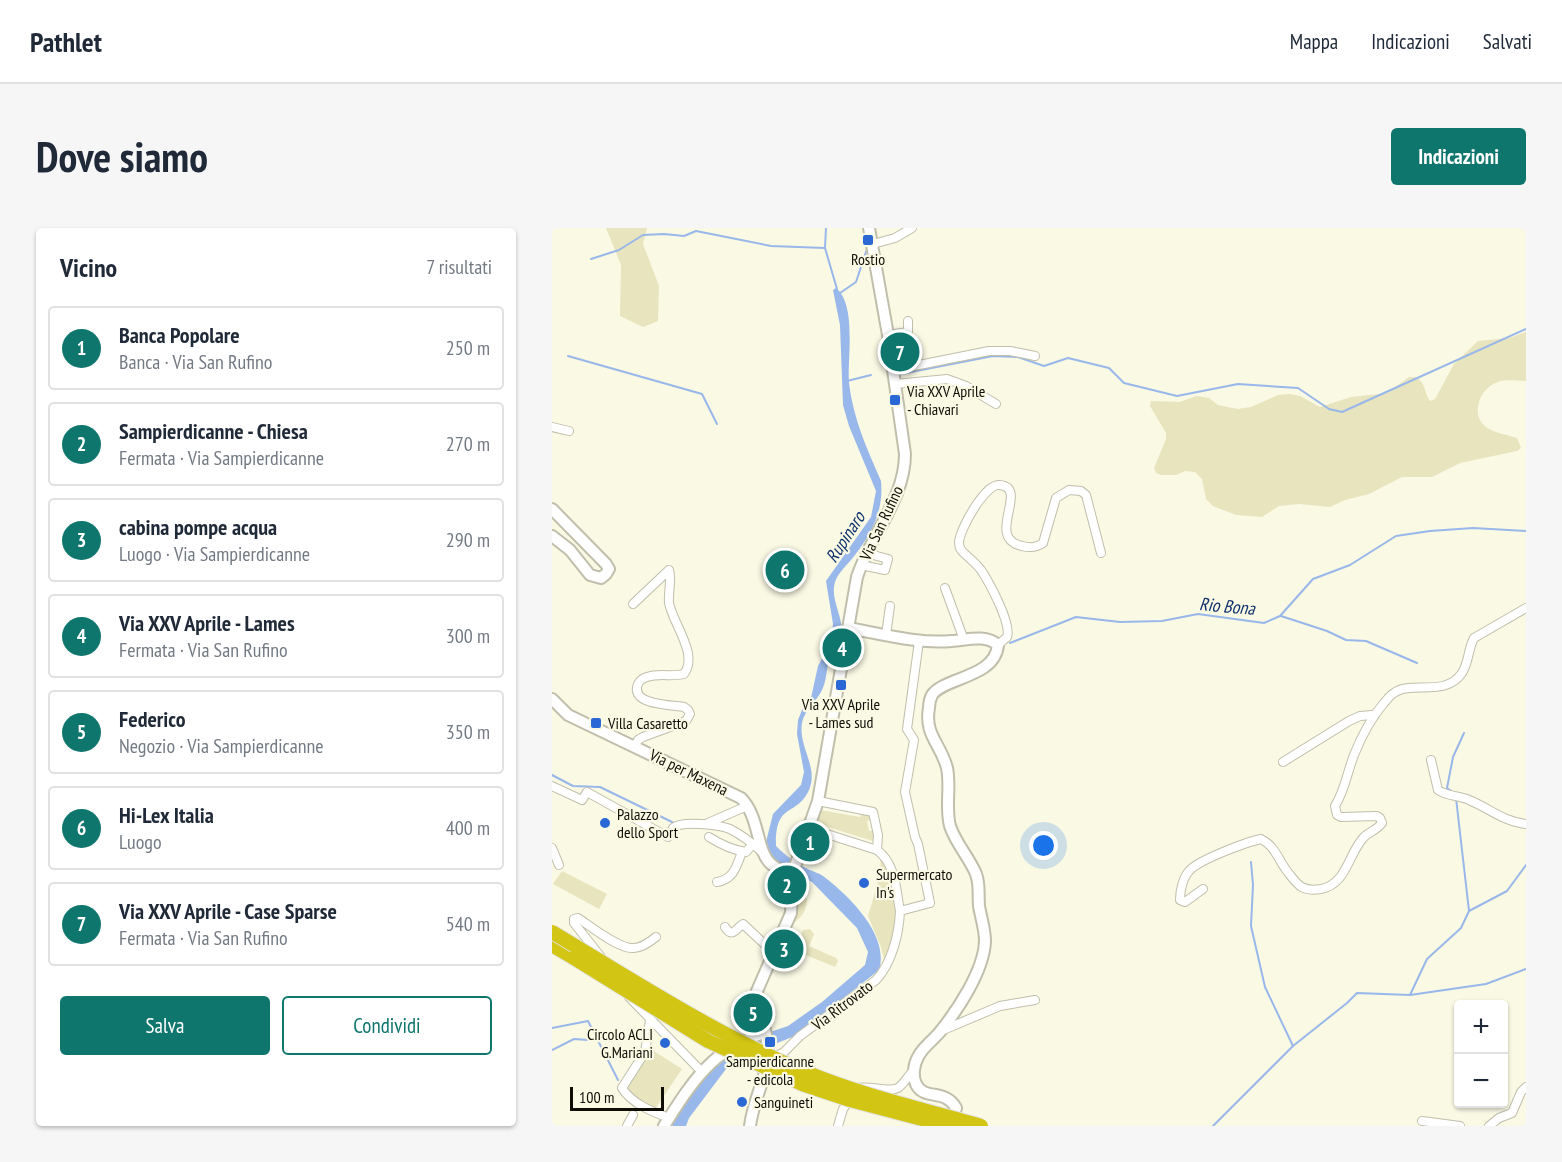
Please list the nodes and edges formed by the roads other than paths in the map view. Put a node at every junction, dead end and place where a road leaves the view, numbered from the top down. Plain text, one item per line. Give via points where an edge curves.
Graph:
1 (869, 228) edge
2 (912, 228) edge
3 (873, 244) junction
4 (908, 321) dead end
5 (888, 335) junction
6 (1035, 356) dead end
7 (894, 370) junction
8 (896, 384) junction
9 (996, 404) dead end
10 (552, 427) edge
11 (569, 431) dead end
12 (552, 509) edge
13 (552, 536) edge
14 (866, 553) junction
15 (1101, 553) dead end
16 (861, 566) junction
17 (945, 588) dead end
18 (633, 603) dead end
19 (890, 606) dead end
20 (1526, 608) edge
21 (848, 628) junction
22 (886, 635) junction
23 (963, 640) junction
24 (920, 641) junction
25 (998, 645) junction
26 (552, 699) edge
27 (1372, 715) junction
28 (635, 746) junction
29 (1431, 760) dead end
30 (1282, 762) dead end
31 (552, 786) edge
32 (818, 801) junction
33 (747, 806) junction
34 (704, 824) junction
35 (1526, 824) edge
36 (808, 828) junction
37 (708, 837) dead end
38 (753, 844) junction
39 (552, 848) edge
40 (877, 850) junction
41 (742, 852) junction
42 (765, 855) junction
43 (559, 865) dead end
44 (794, 870) junction
45 (717, 882) dead end
46 (1203, 889) dead end
47 (900, 911) junction
48 (725, 927) dead end
49 (552, 932) edge
50 (656, 937) dead end
51 (552, 947) edge
52 (774, 953) junction
53 (1035, 1000) dead end
54 (650, 1020) junction
55 (940, 1032) junction
56 (764, 1033) junction
57 (768, 1055) junction
58 (915, 1068) junction
59 (702, 1072) junction
60 (1526, 1087) edge
61 (633, 1115) dead end
62 (1422, 1121) dead end
63 (667, 1122) edge
64 (627, 1126) edge
65 (750, 1126) edge
66 (838, 1126) edge
67 (950, 1126) edge
68 (981, 1126) edge
69 (1460, 1126) edge
70 (1489, 1126) edge

1 - 3 street, Via San Rufino
2 - 3 street
3 - 5 street, Via San Rufino
4 - 5 street via 908,332
5 - 7 street, Via San Rufino
6 - 7 street via 989,351
7 - 8 street, Via San Rufino
8 - 9 street via 947,379
8 - 14 street, Via San Rufino via 905,466 897,496
10 - 11 street
12 - 13 street via 606,564 606,574 601,578 590,575 570,550
14 - 16 street, Via San Rufino
14 - 16 street via 888,559 885,570
15 - 25 street via 1086,495 1081,491 1069,490 1056,498 1043,543 1031,548 1007,539 1011,499 1006,488 992,486 984,493 958,541 962,552 981,568 1008,626 1007,637
16 - 21 street, Via San Rufino
17 - 23 street
18 - 28 street via 669,570 669,604 689,665 684,674 647,677 640,681 638,694 644,700 684,707 690,714 686,721 643,737
19 - 22 street
20 - 27 street via 1474,638 1465,668 1454,681 1430,689 1403,689
21 - 22 street
21 - 32 street, Via San Rufino
22 - 24 street
23 - 24 street
23 - 25 street via 987,639
24 - 47 street via 907,729 914,740 905,792 930,903
25 - 55 street via 994,657 978,672 932,695 927,717 947,768 951,826 978,880 985,941 966,996
26 - 28 street, Via per Maxena via 568,715
27 - 30 street via 1349,721
27 - 46 street via 1335,806 1341,817 1377,816 1382,823 1364,838 1332,886 1301,888 1274,849 1261,839 1190,870 1184,878 1180,900 1185,902
28 - 33 street, Via per Maxena via 735,795
29 - 35 street via 1442,793 1467,799 1501,818
31 - 34 street via 582,800 587,792 668,837 680,825
32 - 36 street, Via San Rufino
32 - 40 street via 873,812
33 - 34 street
33 - 42 street, Via per Maxena
34 - 38 street via 723,826
36 - 40 street
36 - 44 street, Via San Rufino
37 - 41 street
38 - 41 street
38 - 42 street
39 - 43 street
40 - 47 street via 892,868
41 - 45 street via 732,876
42 - 44 street via 770,863
44 - 52 street, Via San Rufino via 791,913
47 - 57 street, Via Ritrovato via 899,929 882,973 784,1052
48 - 52 street via 732,933 743,924
49 - 68 highway, bridge via 712,1028 802,1071
50 - 54 street via 631,948 574,919
51 - 67 highway, bridge via 708,1041 802,1084
52 - 56 street, Via San Rufino via 757,998
53 - 55 street via 1000,1006
54 - 59 street
54 - 63 street via 645,1052 622,1088
55 - 58 street via 918,1057
56 - 57 street, Via San Rufino
56 - 59 street via 716,1057
57 - 65 street
58 - 66 street via 899,1087 891,1090 858,1087 843,1109
58 - 67 street via 918,1087 947,1097 956,1108
59 - 63 street
60 - 70 street via 1512,1113
61 - 64 street
62 - 69 street

